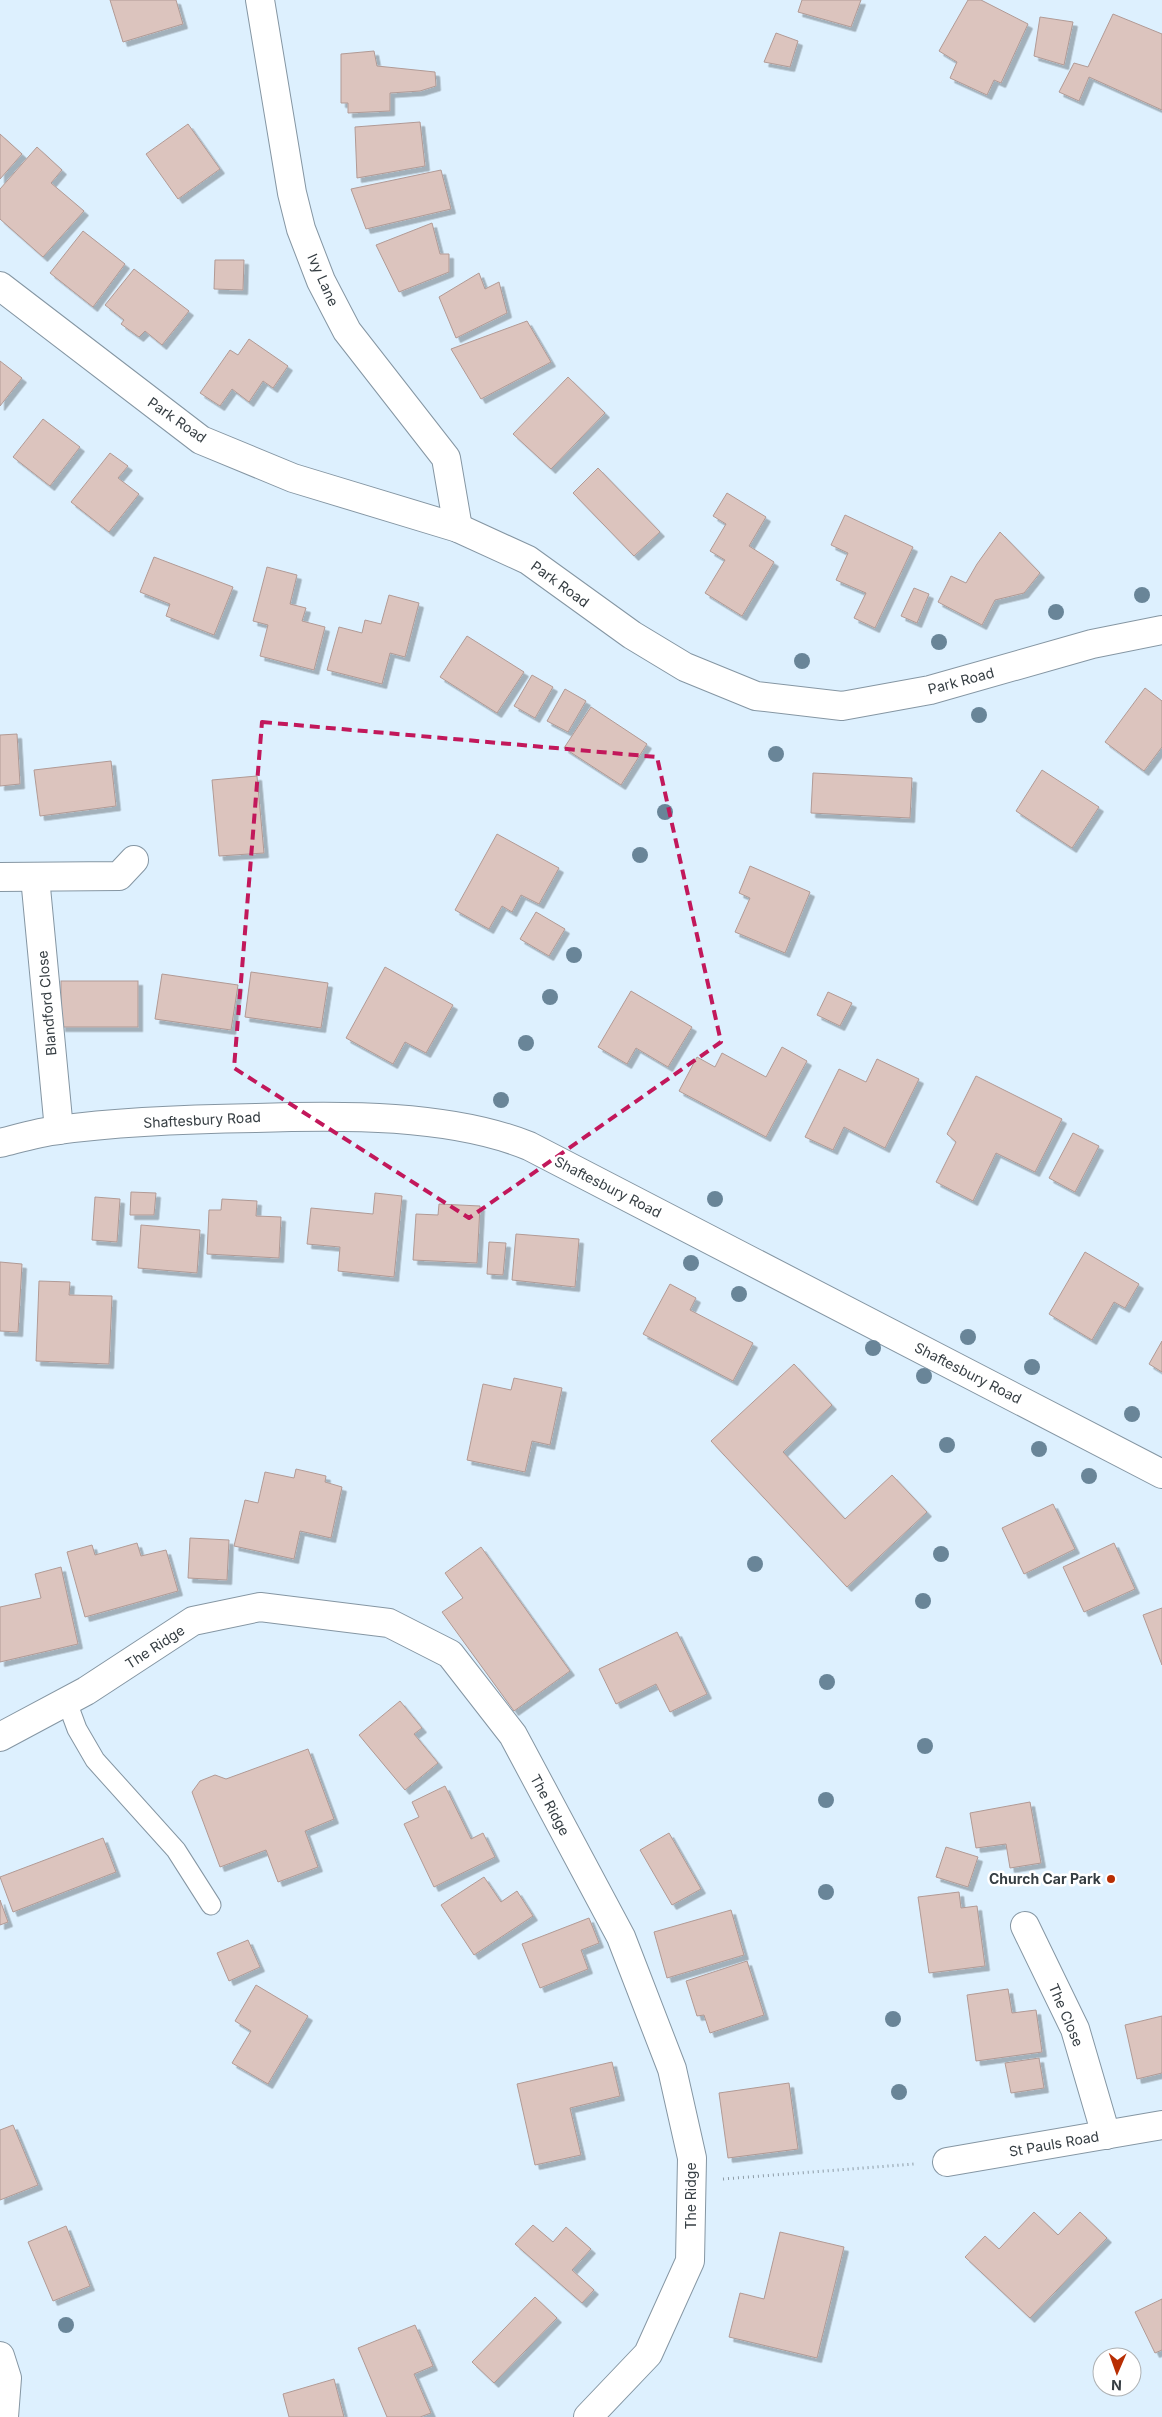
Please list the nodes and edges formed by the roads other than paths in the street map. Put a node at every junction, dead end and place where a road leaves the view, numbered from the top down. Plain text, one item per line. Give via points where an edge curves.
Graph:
1 (260, 0) edge
2 (0, 286) edge
3 (458, 528) junction
4 (1162, 630) edge
5 (134, 860) dead end
6 (0, 877) edge
7 (35, 877) junction
8 (59, 1130) junction
9 (0, 1143) edge
10 (1162, 1474) edge
11 (67, 1702) junction
12 (0, 1737) edge
13 (211, 1905) dead end
14 (1025, 1926) dead end
15 (1162, 2125) edge
16 (1106, 2135) junction
17 (947, 2162) road end
18 (0, 2356) edge
19 (4, 2417) edge
20 (588, 2417) edge

1 - 3 street, Ivy Lane via 292,193 317,273 347,332 446,458
2 - 3 street, Park Road via 201,440 293,478
3 - 4 street, Park Road via 528,560 632,635 686,667 756,696 842,706 930,690 1092,644
5 - 7 street via 119,876
6 - 7 street
7 - 8 street, Blandford Close
8 - 9 street, Shaftesbury Road
8 - 10 street, Shaftesbury Road via 196,1119 314,1116 411,1120 504,1136 529,1146
11 - 12 street, The Ridge
11 - 13 lane via 77,1729 95,1760 176,1850
11 - 20 street, The Ridge via 193,1622 260,1607 389,1623 450,1654 514,1735 621,1937 672,2069 692,2158 690,2261 648,2354
14 - 16 street, The Close via 1075,2029
15 - 16 street, St Pauls Road
16 - 17 street, St Pauls Road
18 - 19 street via 7,2378

